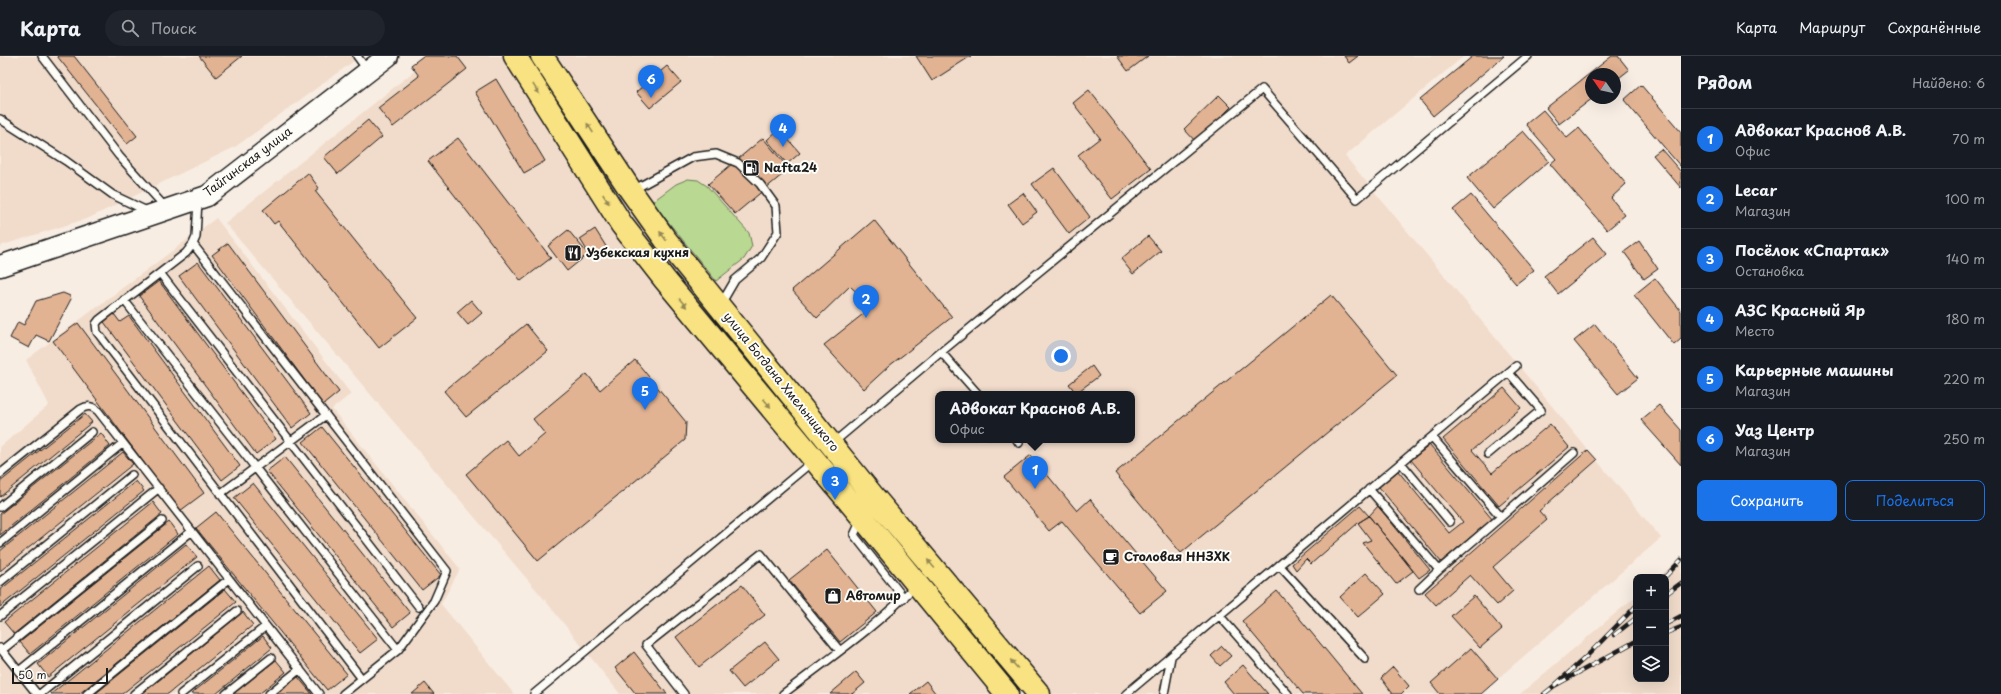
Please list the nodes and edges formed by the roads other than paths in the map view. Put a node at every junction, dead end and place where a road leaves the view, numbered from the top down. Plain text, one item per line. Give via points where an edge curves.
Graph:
1 (42, 56) edge
2 (388, 56) edge
3 (515, 56) edge
4 (542, 56) edge
5 (1528, 56) edge
6 (363, 63) edge
7 (0, 119) edge
8 (631, 191) junction
9 (198, 198) junction
10 (160, 212) junction
11 (193, 244) junction
12 (684, 263) junction
13 (0, 266) edge
14 (160, 273) junction
15 (665, 280) junction
16 (124, 300) junction
17 (719, 307) junction
18 (941, 352) junction
19 (1516, 366) dead end
20 (1509, 373) junction
21 (975, 391) edge
22 (326, 415) junction
23 (92, 432) dead end
24 (1432, 437) junction
25 (291, 442) junction
26 (123, 443) junction
27 (823, 452) junction
28 (1574, 453) dead end
29 (1488, 454) dead end
30 (1401, 462) junction
31 (256, 468) junction
32 (0, 474) edge
33 (132, 475) dead end
34 (159, 488) junction
35 (1369, 490) junction
36 (220, 494) junction
37 (0, 507) edge
38 (1501, 517) junction
39 (162, 521) dead end
40 (1450, 522) dead end
41 (192, 531) junction
42 (0, 542) edge
43 (1278, 565) junction
44 (198, 566) dead end
45 (1439, 570) junction
46 (229, 579) junction
47 (0, 582) edge
48 (1419, 589) dead end
49 (910, 591) junction
50 (419, 608) dead end
51 (237, 611) dead end
52 (1219, 615) junction
53 (0, 616) edge
54 (266, 626) junction
55 (1, 649) edge
56 (398, 650) junction
57 (840, 651) junction
58 (1171, 657) junction
59 (271, 658) dead end
60 (1365, 659) dead end
61 (300, 669) junction
62 (19, 671) junction
63 (362, 679) junction
64 (38, 694) edge
65 (87, 694) edge
66 (134, 694) edge
67 (182, 694) edge
68 (226, 694) edge
69 (269, 694) edge
70 (319, 694) edge
71 (343, 694) edge
72 (534, 694) edge
73 (684, 694) edge
74 (783, 694) edge
75 (1007, 694) edge
76 (1039, 694) edge
77 (1126, 694) edge
78 (1164, 694) edge
79 (1288, 694) edge

1 - 10 lane
2 - 6 main road, Тайгинская улица
3 -> 15 highway, улица Богдана Хмельницкого via 622,225
8 -> 4 highway, улица Богдана Хмельницкого
5 - 18 lane via 1357,199 1262,89
6 - 9 main road, Тайгинская улица via 207,196
7 - 10 lane via 113,195
12 -> 8 highway, улица Богдана Хмельницкого
8 - 17 lane via 693,157 716,154 738,163 760,184 776,206 778,232 761,258 735,280
9 - 10 main road, Тайгинская улица
9 - 11 lane via 196,237
10 - 13 main road, Тайгинская улица
11 - 14 lane via 186,253
11 - 22 lane
12 - 15 highway
12 - 17 highway, улица Богдана Хмельницкого
14 - 16 lane
14 - 25 lane
15 -> 27 highway, улица Богдана Хмельницкого
16 - 31 lane
16 - 36 lane via 99,320 96,324 97,332
17 - 27 highway, улица Богдана Хмельницкого
18 - 21 lane
18 - 27 lane
19 - 20 lane
20 - 24 lane
20 - 29 lane via 1541,410
22 - 25 lane
22 - 56 lane via 447,571 434,601
23 - 37 lane
24 - 30 lane
24 - 38 lane
25 - 31 lane
25 - 50 lane
26 - 32 lane via 98,411 92,406 86,406
26 - 34 lane
26 - 42 lane
27 - 49 highway, улица Богдана Хмельницкого
27 - 72 lane
76 -> 27 highway, улица Богдана Хмельницкого
28 - 38 lane
30 - 35 lane
30 - 40 lane
31 - 36 lane
31 - 56 lane
33 - 47 lane
34 - 41 lane
34 - 53 lane
35 - 43 lane
35 - 45 lane
36 - 63 lane
38 - 45 lane
39 - 55 lane
41 - 46 lane
41 - 62 lane
43 - 52 lane
43 - 60 lane
44 - 64 lane
45 - 48 lane
46 - 54 lane
46 - 65 lane
49 - 57 lane
49 - 75 highway, улица Богдана Хмельницкого
51 - 66 lane
52 - 58 lane
52 - 79 lane
54 - 61 lane
54 - 67 lane
55 - 62 lane
56 - 63 lane
57 - 73 lane via 761,554 646,646
57 - 74 lane
58 - 77 lane
58 - 78 lane
59 - 68 lane
61 - 69 lane
61 - 70 lane
62 - 64 lane
63 - 71 lane

